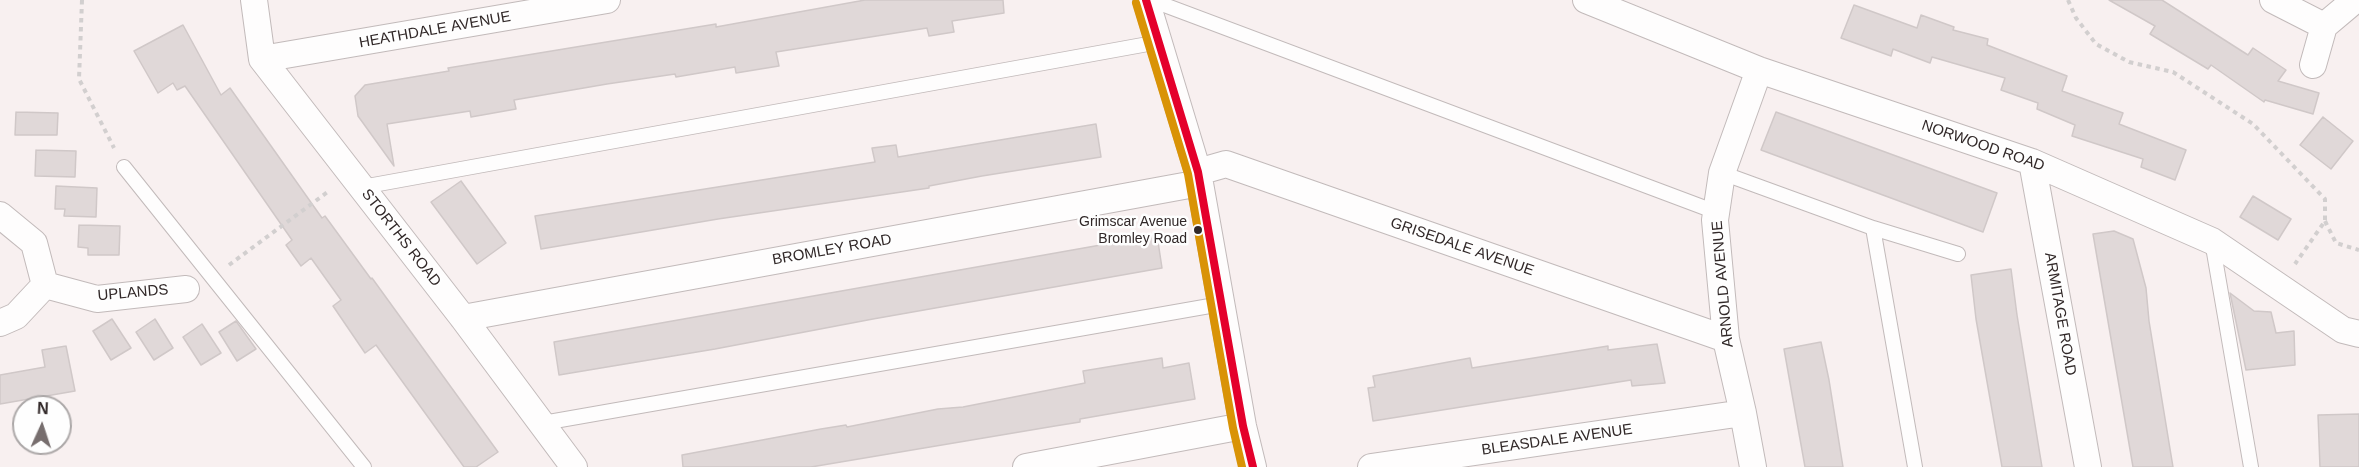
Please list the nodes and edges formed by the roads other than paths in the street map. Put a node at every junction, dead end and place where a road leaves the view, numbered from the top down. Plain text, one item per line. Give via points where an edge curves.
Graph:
1 (254, 0) edge
2 (608, 0) edge
3 (1146, 0) edge
4 (1151, 0) edge
5 (1586, 0) edge
6 (2273, 0) edge
7 (2355, 0) edge
8 (2324, 26) junction
9 (1159, 42) junction
10 (262, 59) junction
11 (2313, 65) dead end
12 (1760, 70) junction
13 (2032, 162) junction
14 (123, 167) road end
15 (1722, 173) junction
16 (1199, 177) junction
17 (357, 181) junction
18 (1716, 212) junction
19 (0, 215) edge
20 (1873, 228) junction
21 (2212, 241) junction
22 (1958, 254) dead end
23 (45, 285) junction
24 (186, 289) dead end
25 (1221, 304) junction
26 (463, 318) junction
27 (0, 323) edge
28 (2359, 334) edge
29 (1726, 339) junction
30 (1743, 413) junction
31 (543, 423) junction
32 (1243, 426) junction
33 (364, 467) edge
34 (574, 467) edge
35 (1026, 467) edge
36 (1253, 467) edge
37 (1371, 467) edge
38 (1753, 467) edge
39 (1915, 467) edge
40 (2088, 467) edge
41 (2251, 467) edge

1 - 10 street
2 - 10 street, HEATHDALE AVENUE
3 - 9 street
4 - 18 lane
5 - 12 street, NORWOOD ROAD
6 - 8 street
7 - 8 street
8 - 11 street
9 - 16 street
9 - 17 lane
10 - 17 street, STORTHS ROAD
12 - 13 street, NORWOOD ROAD
12 - 15 street, ARNOLD AVENUE
13 - 21 street, NORWOOD ROAD
13 - 40 street, ARMITAGE ROAD
14 - 33 lane
15 - 18 street, ARNOLD AVENUE
15 - 20 lane
16 - 25 street
16 - 26 street, BROMLEY ROAD
16 - 29 street, GRISEDALE AVENUE via 1226,164
17 - 26 street, STORTHS ROAD
18 - 29 street, ARNOLD AVENUE
19 - 23 street via 34,243
20 - 22 lane
20 - 39 lane
21 - 28 street, NORWOOD ROAD via 2343,330
21 - 41 lane
23 - 24 street, UPLANDS via 97,299
23 - 27 street via 16,316
25 - 31 lane
25 - 32 street
26 - 31 street, STORTHS ROAD
29 - 30 street, ARNOLD AVENUE
30 - 37 street, BLEASDALE AVENUE
30 - 38 street, ARNOLD AVENUE
31 - 34 street, STORTHS ROAD
32 - 35 street
32 - 36 street

